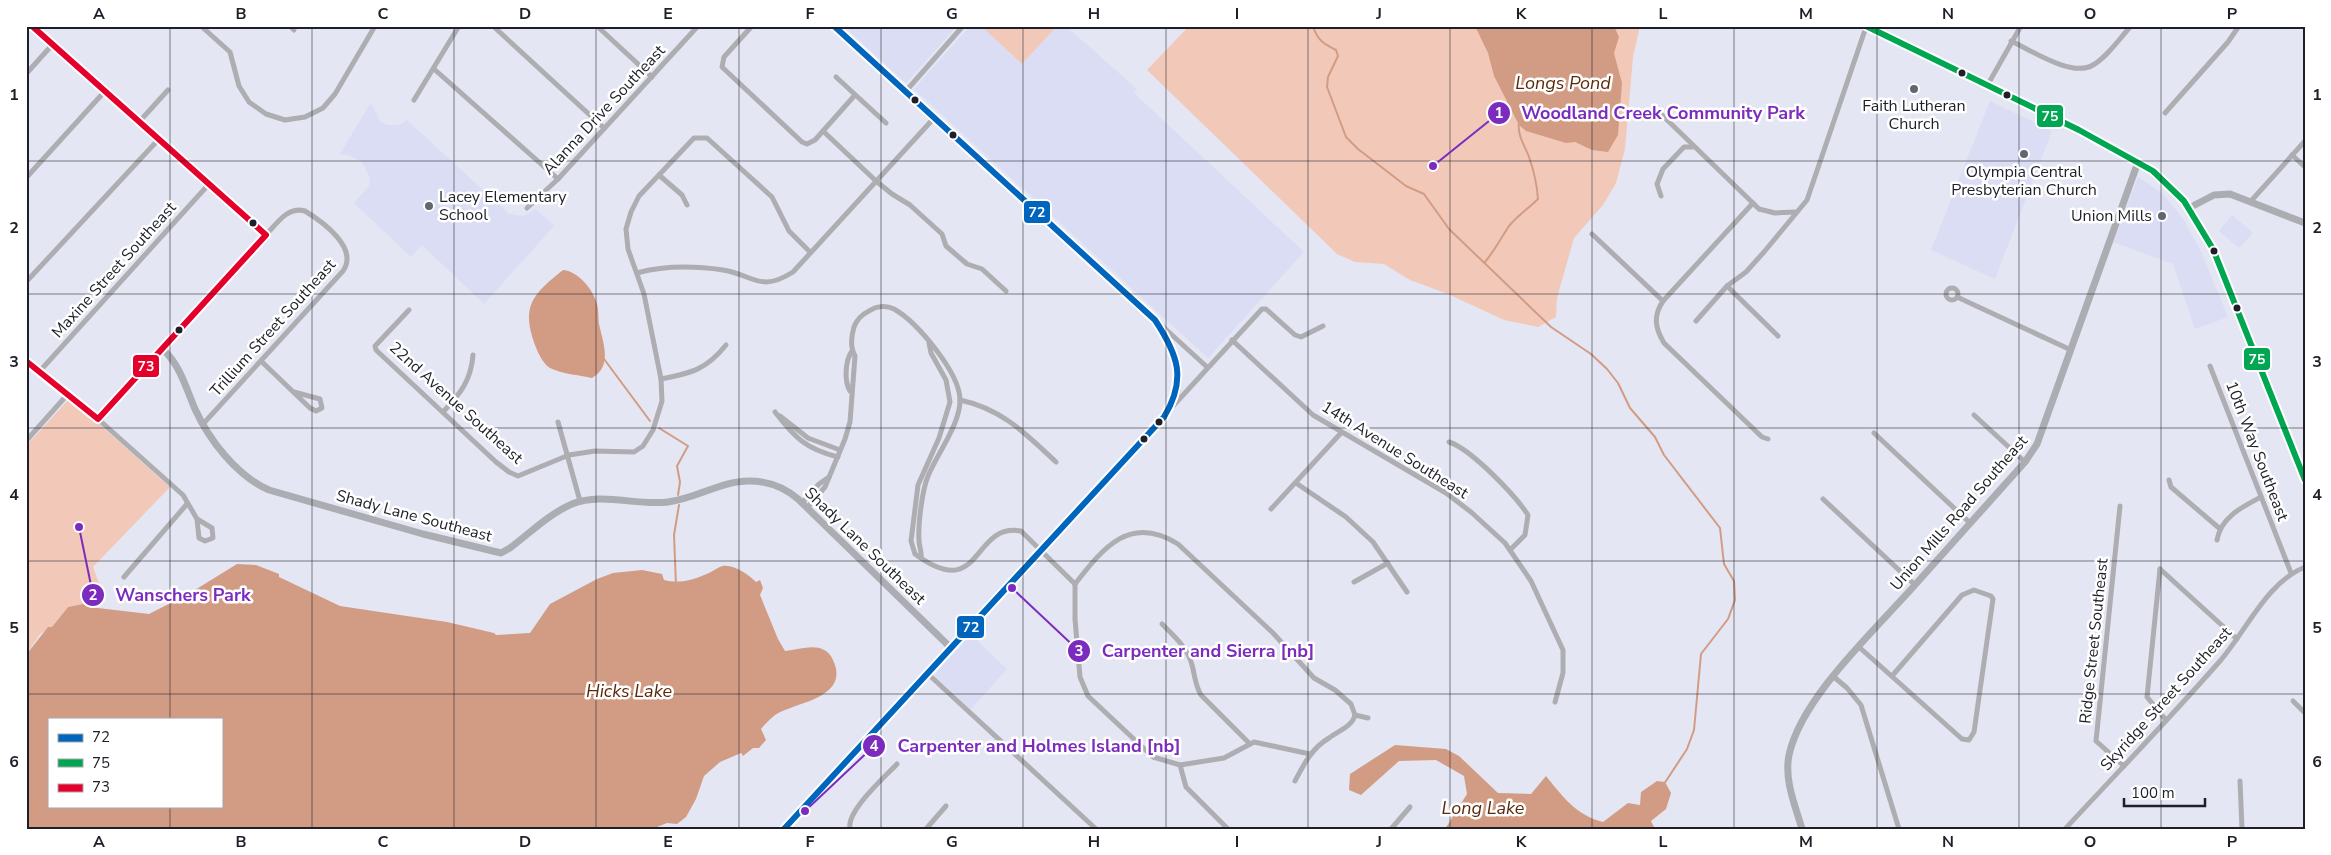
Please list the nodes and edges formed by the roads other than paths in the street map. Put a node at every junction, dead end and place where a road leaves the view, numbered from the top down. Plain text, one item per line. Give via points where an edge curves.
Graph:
1 (32, 26) edge
2 (201, 26) edge
3 (375, 26) edge
4 (459, 26) edge
5 (493, 26) edge
6 (597, 26) edge
7 (698, 26) edge
8 (752, 26) edge
9 (834, 26) edge
10 (963, 26) edge
11 (2020, 26) edge
12 (2131, 26) edge
13 (2239, 26) edge
14 (1865, 27) edge
15 (2011, 41) junction
16 (52, 45) junction
17 (434, 69) junction
18 (26, 74) edge
19 (652, 77) junction
20 (836, 77) dead end
21 (1987, 86) junction
22 (168, 90) dead end
23 (105, 91) junction
24 (906, 91) junction
25 (855, 95) junction
26 (414, 100) dead end
27 (2165, 113) dead end
28 (1661, 114) dead end
29 (935, 117) junction
30 (139, 122) junction
31 (886, 123) dead end
32 (604, 128) junction
33 (823, 131) junction
34 (158, 140) junction
35 (2305, 141) edge
36 (1694, 147) junction
37 (2292, 155) junction
38 (2138, 162) junction
39 (2305, 167) edge
40 (660, 175) junction
41 (26, 178) edge
42 (558, 179) junction
43 (876, 181) junction
44 (208, 184) junction
45 (1661, 196) dead end
46 (2251, 201) junction
47 (1753, 204) junction
48 (687, 205) dead end
49 (528, 208) dead end
50 (2189, 208) junction
51 (1795, 212) junction
52 (2305, 223) edge
53 (1592, 234) dead end
54 (266, 235) junction
55 (810, 252) junction
56 (637, 272) junction
57 (26, 282) edge
58 (1727, 286) junction
59 (1006, 291) dead end
60 (1957, 297) dead end
61 (1663, 301) junction
62 (409, 310) dead end
63 (1155, 320) junction
64 (1696, 321) dead end
65 (1323, 326) dead end
66 (1778, 336) dead end
67 (1232, 340) junction
68 (929, 343) junction
69 (726, 345) dead end
70 (163, 349) junction
71 (2071, 350) junction
72 (473, 355) dead end
73 (26, 361) edge
74 (261, 361) junction
75 (2210, 366) dead end
76 (1207, 367) junction
77 (39, 372) junction
78 (661, 379) junction
79 (294, 392) junction
80 (67, 395) junction
81 (960, 400) junction
82 (1169, 410) junction
83 (442, 412) junction
84 (1974, 415) dead end
85 (98, 419) junction
86 (558, 422) dead end
87 (203, 424) junction
88 (1342, 433) junction
89 (1874, 433) dead end
90 (1768, 439) dead end
91 (26, 441) edge
92 (1449, 442) dead end
93 (840, 450) junction
94 (569, 455) junction
95 (838, 457) junction
96 (1056, 462) dead end
97 (2025, 462) junction
98 (2169, 480) dead end
99 (2305, 481) edge
100 (1296, 483) junction
101 (2261, 497) junction
102 (1823, 499) dead end
103 (580, 501) junction
104 (187, 504) junction
105 (805, 505) junction
106 (2120, 506) dead end
107 (1271, 509) dead end
108 (197, 519) junction
109 (1970, 523) junction
110 (2219, 528) junction
111 (2217, 540) dead end
112 (1511, 549) junction
113 (1041, 550) junction
114 (921, 558) junction
115 (1388, 563) junction
116 (2305, 567) edge
117 (2291, 572) junction
118 (124, 577) dead end
119 (1354, 582) dead end
120 (1076, 584) junction
121 (1915, 585) junction
122 (1407, 592) dead end
123 (1162, 624) dead end
124 (2237, 639) junction
125 (1859, 647) junction
126 (951, 648) junction
127 (927, 673) junction
128 (1892, 676) junction
129 (1834, 677) junction
130 (1555, 702) dead end
131 (2293, 702) dead end
132 (2305, 713) edge
133 (1355, 715) junction
134 (1368, 718) dead end
135 (2166, 720) junction
136 (1250, 744) junction
137 (1310, 754) junction
138 (897, 764) dead end
139 (1180, 765) junction
140 (2124, 766) junction
141 (1295, 781) dead end
142 (2240, 781) dead end
143 (946, 806) dead end
144 (1410, 806) dead end
145 (848, 827) edge
146 (784, 829) edge
147 (926, 829) edge
148 (1096, 829) edge
149 (1228, 829) edge
150 (1391, 829) edge
151 (1802, 829) edge
152 (1899, 829) edge
153 (2065, 829) edge
154 (2242, 829) edge

1 - 16 street
2 - 3 street via 230,52 239,86 249,102 285,120 304,117 322,108 335,94
4 - 17 street
5 - 32 street
6 - 19 street
7 - 19 street, Alanna Drive Southeast
8 - 33 street via 724,57 722,67 802,142 810,143
9 - 24 street
10 - 24 street
11 - 15 street
12 - 15 street via 2101,60 2089,68 2067,68
13 - 27 street
14 - 21 street
14 - 51 street via 1809,194
15 - 21 street
16 - 18 street
16 - 23 street
17 - 26 street
17 - 42 street
19 - 32 street, Alanna Drive Southeast
20 - 25 street
21 - 38 street
22 - 30 street
23 - 30 street
23 - 41 street
24 - 29 street
25 - 31 street
25 - 33 street
28 - 36 street
29 - 43 street
29 - 63 street
30 - 34 street
32 - 42 street, Alanna Drive Southeast
33 - 43 street
34 - 44 street
34 - 57 street
35 - 37 street
36 - 45 street via 1684,147 1664,169 1658,184
36 - 47 street
37 - 39 street
37 - 46 street
38 - 50 street via 2168,184
38 - 71 street, Union Mills Road Southeast
40 - 48 street via 682,195
40 - 55 street via 694,138 706,138 772,197 789,231
40 - 56 street via 639,196 628,220 626,239
42 - 49 street, Alanna Drive Southeast
43 - 55 street
43 - 59 street via 910,205 942,234 946,246 967,264 982,269
44 - 54 street
44 - 77 street, Maxine Street Southeast
46 - 50 street via 2221,194
46 - 52 street
47 - 51 street via 1767,212
47 - 61 street
50 - 99 street via 2213,249
51 - 58 street via 1746,272
53 - 61 street
54 - 70 street
54 - 74 street, Trillium Street Southeast via 281,219 298,209 321,223 344,246 348,256 346,267
55 - 56 street via 793,272 765,283 721,270 659,267
56 - 78 street
58 - 64 street
58 - 66 street
60 - 71 street
61 - 90 street via 1657,311 1656,323 1664,343 1762,437
62 - 83 street, 22nd Avenue Southeast via 375,346 376,350
63 - 76 street
63 - 82 street via 1170,339 1178,361 1178,385
65 - 67 street via 1301,337 1262,308
67 - 76 street
67 - 88 street, 14th Avenue Southeast via 1313,415
68 - 81 street via 936,349 956,384
68 - 93 street via 893,309 882,306 857,319 851,336 852,351 847,357 850,422
68 - 114 street via 946,380 950,402 939,438 918,485 912,541 915,554
69 - 78 street via 698,370
70 - 85 street
70 - 87 street, Shady Lane Southeast via 183,376
71 - 97 street, Union Mills Road Southeast via 2042,434
72 - 83 street via 465,386
73 - 77 street
74 - 79 street
74 - 87 street, Trillium Street Southeast
75 - 101 street, 10th Way Southeast
76 - 82 street
77 - 80 street
78 - 94 street via 662,401 658,419 640,448 634,452 595,450
79 - 79 street via 310,408 316,411 322,408 320,399
80 - 85 street
80 - 91 street
81 - 96 street via 980,404 996,412
81 - 114 street via 952,427 928,478 918,541
82 - 113 street
83 - 94 street, 22nd Avenue Southeast via 502,467 518,476
84 - 97 street
85 - 104 street via 183,495
86 - 94 street
87 - 103 street, Shady Lane Southeast via 231,460 266,488 493,552 500,553 510,548 552,516
88 - 100 street
88 - 112 street, 14th Avenue Southeast via 1446,493
89 - 109 street
92 - 112 street via 1460,445 1509,491 1528,515 1525,535
93 - 95 street
93 - 95 street via 808,438 775,412 806,445 816,452
94 - 103 street
95 - 105 street via 829,477 819,484
97 - 109 street, Union Mills Road Southeast
98 - 110 street via 2171,487
100 - 107 street
100 - 115 street via 1346,517 1373,542
101 - 110 street via 2244,506
101 - 117 street, 10th Way Southeast
102 - 121 street
103 - 105 street, Shady Lane Southeast via 665,503 748,481 776,486
104 - 108 street
104 - 118 street
105 - 126 street, Shady Lane Southeast
106 - 140 street, Ridge Street Southeast via 2096,741
108 - 108 street via 199,538 209,541 214,532
109 - 121 street, Union Mills Road Southeast
110 - 111 street
112 - 130 street, 14th Avenue Southeast via 1531,582 1563,650 1563,672
113 - 114 street via 1021,531 1012,530 1001,532 960,570 951,572
113 - 120 street
113 - 126 street
115 - 119 street
115 - 122 street
116 - 117 street, Skyridge Street Southeast
117 - 124 street, Skyridge Street Southeast via 2261,604
120 - 133 street via 1121,536 1146,531 1169,538 1273,633 1314,678 1351,704
120 - 139 street via 1080,677 1088,696 1153,757
121 - 125 street, Union Mills Road Southeast
123 - 136 street via 1184,647 1192,663 1200,695
124 - 135 street, Skyridge Street Southeast
124 - 135 street via 2160,569 2147,696
125 - 128 street
125 - 129 street, Union Mills Road Southeast
126 - 127 street
127 - 146 street
127 - 148 street
128 - 128 street via 1962,738 1969,740 1974,732 1991,596 1974,590 1962,595
129 - 151 street, Union Mills Road Southeast via 1801,720 1789,754 1789,784
129 - 152 street via 1861,705
131 - 132 street
133 - 134 street
133 - 137 street via 1349,725
135 - 140 street, Skyridge Street Southeast
136 - 137 street via 1276,745
136 - 139 street via 1224,758
137 - 141 street
138 - 145 street via 857,808
139 - 149 street via 1186,787
140 - 153 street, Skyridge Street Southeast
142 - 154 street
143 - 147 street
144 - 150 street

